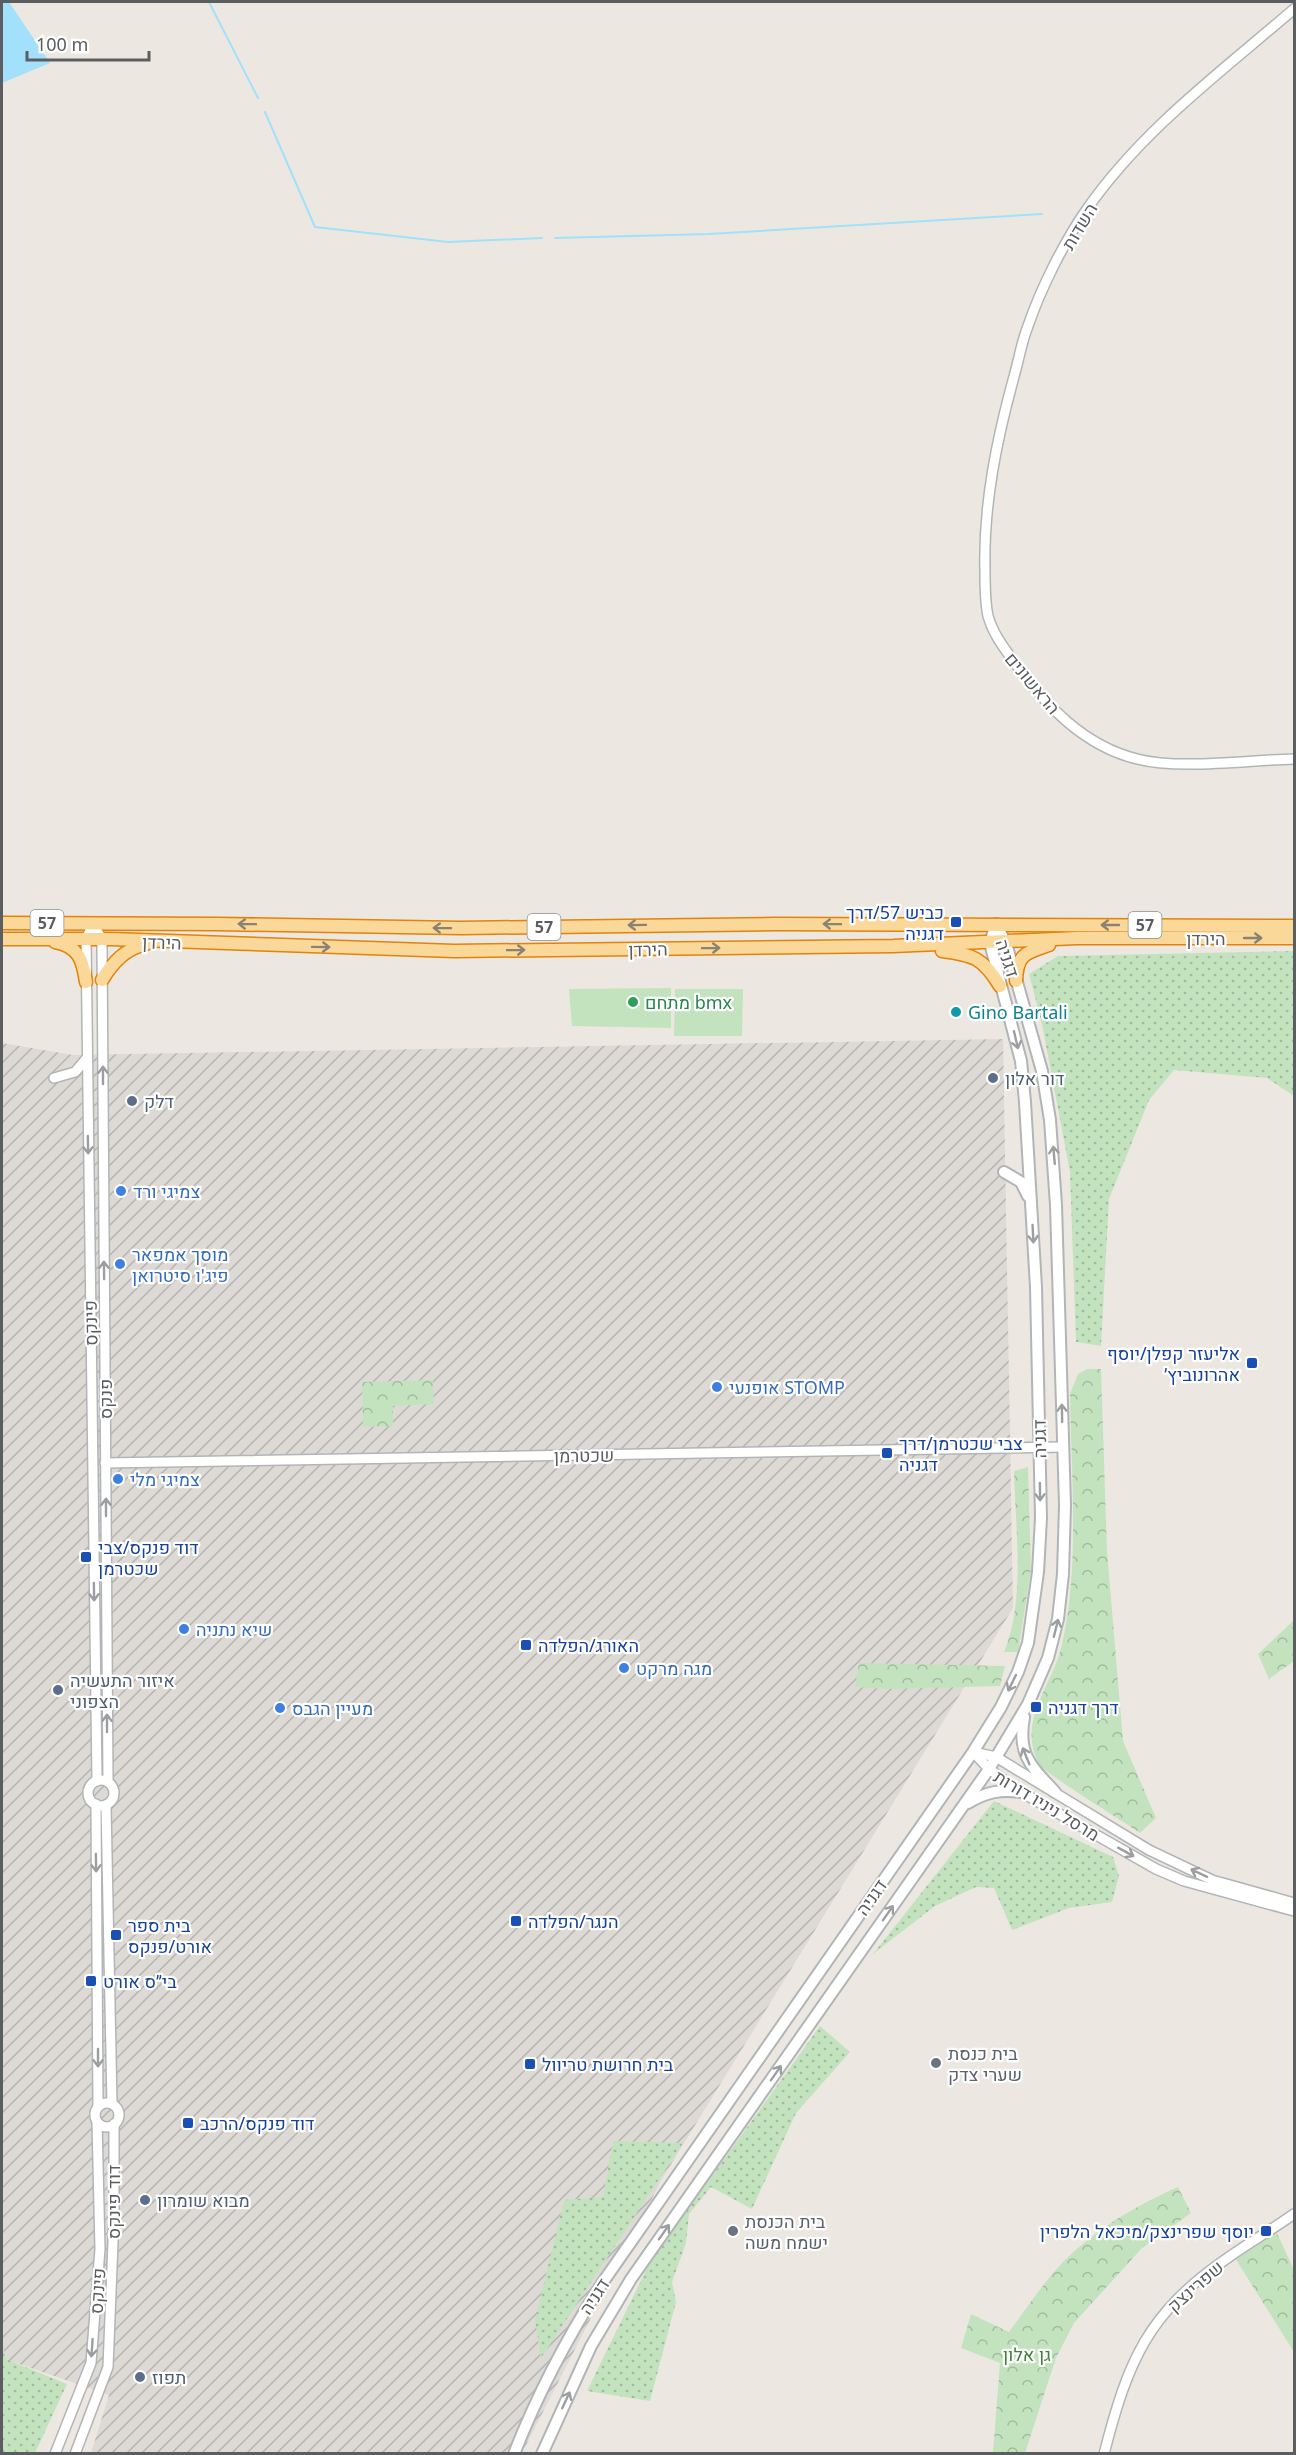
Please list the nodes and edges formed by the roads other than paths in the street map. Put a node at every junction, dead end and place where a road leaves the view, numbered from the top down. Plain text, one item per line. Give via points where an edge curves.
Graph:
1 (1294, 9) edge
2 (986, 516) joint
3 (1294, 759) edge
4 (2, 923) edge
5 (93, 924) junction
6 (996, 924) junction
7 (1294, 926) edge
8 (1294, 938) edge
9 (2, 939) edge
10 (36, 939) junction
11 (86, 939) junction
12 (102, 939) junction
13 (1063, 939) junction
14 (158, 942) junction
15 (990, 943) junction
16 (1006, 943) junction
17 (893, 946) junction
18 (102, 980) junction
19 (1016, 981) junction
20 (86, 982) junction
21 (1000, 986) junction
22 (87, 1058) junction
23 (54, 1078) dead end
24 (1004, 1172) dead end
25 (1032, 1210) junction
26 (1063, 1447) junction
27 (1039, 1448) junction
28 (105, 1463) junction
29 (1024, 1711) junction
30 (973, 1752) junction
31 (996, 1757) junction
32 (989, 1769) junction
33 (97, 1781) junction
34 (108, 1782) junction
35 (1021, 1792) junction
36 (1055, 1792) junction
37 (96, 1804) junction
38 (106, 1805) junction
39 (963, 1806) junction
40 (1294, 1903) edge
41 (1294, 1911) edge
42 (112, 2104) junction
43 (98, 2107) junction
44 (97, 2122) junction
45 (114, 2124) junction
46 (1294, 2214) edge
47 (55, 2454) edge
48 (75, 2454) edge
49 (514, 2454) edge
50 (542, 2454) edge
51 (1104, 2454) edge

1 - 2 street, השדות via 1156,128 1117,168 1085,212 1028,326 1005,410
2 - 3 street, הראשונים via 985,589 994,633 1031,686 1066,721 1109,749 1137,759 1170,763
4 - 5 highway, הירדן / 57
6 -> 5 highway, הירדן / 57 via 461,928
5 - 11 street, פינקס
5 - 12 street
7 -> 6 highway, הירדן / 57
6 - 15 main road, דגניה
6 - 16 main road, דגניה
13 -> 8 highway, הירדן / 57
9 - 10 highway, הירדן / 57
10 - 11 highway, הירדן / 57
10 - 20 highway via 59,942 73,949 83,961
11 - 12 highway, הירדן / 57
11 - 20 street, פינקס
12 - 14 highway, הירדן / 57
12 - 18 street
13 - 16 highway, הירדן / 57
13 - 19 highway via 1022,957 1016,964
14 -> 17 highway, הירדן / 57 via 454,951
14 - 18 highway via 135,947 117,959
15 - 16 highway, הירדן / 57
15 - 17 highway, הירדן / 57
15 - 21 main road, דגניה
16 - 19 main road, דגניה
17 - 21 highway via 967,954 989,969
28 -> 18 street, פנקס
26 -> 19 main road, דגניה via 1051,1130 1042,1071
20 - 22 street, פינקס
21 -> 25 main road, דגניה via 1021,1061
22 - 23 street via 75,1072
22 -> 33 street, פינקס
24 - 25 main road via 1021,1182
25 -> 27 main road, דגניה
26 - 27 street, שכטרמן
29 -> 26 main road, דגניה via 1048,1658 1058,1619 1063,1574
27 - 28 street, שכטרמן
27 -> 30 main road, דגניה via 1038,1572 1028,1643 1001,1707
34 -> 28 street, פנקס
29 - 31 main road, דגניה
36 -> 29 main road via 1025,1756 1021,1734
30 - 31 street, מרסל ניניו דורות
30 - 32 street, מרסל ניניו דורות
30 - 49 main road, דגניה via 603,2282 570,2334
31 - 32 main road, דגניה
31 - 36 street, מרסל ניניו דורות
32 - 35 street, מרסל ניניו דורות
32 - 39 main road, דגניה
33 - 34 street
33 - 37 street via 89,1790 90,1799
34 - 38 street via 114,1795
35 - 39 main road via 992,1791
35 -> 41 street, מרסל ניניו דורות via 1184,1881
40 -> 36 street, מרסל ניניו דורות via 1212,1880 1149,1850
37 - 38 street
37 -> 43 street
38 - 42 street
50 -> 39 main road, דגניה via 591,2346 631,2279
42 - 43 street
42 - 45 street via 118,2112
43 - 44 street
44 - 45 street via 104,2126
44 -> 47 street, פינקס via 100,2249 91,2363
45 - 48 street, דוד פינקס via 108,2367
46 - 51 street, שפרינצק via 1187,2289 1152,2328 1135,2356

